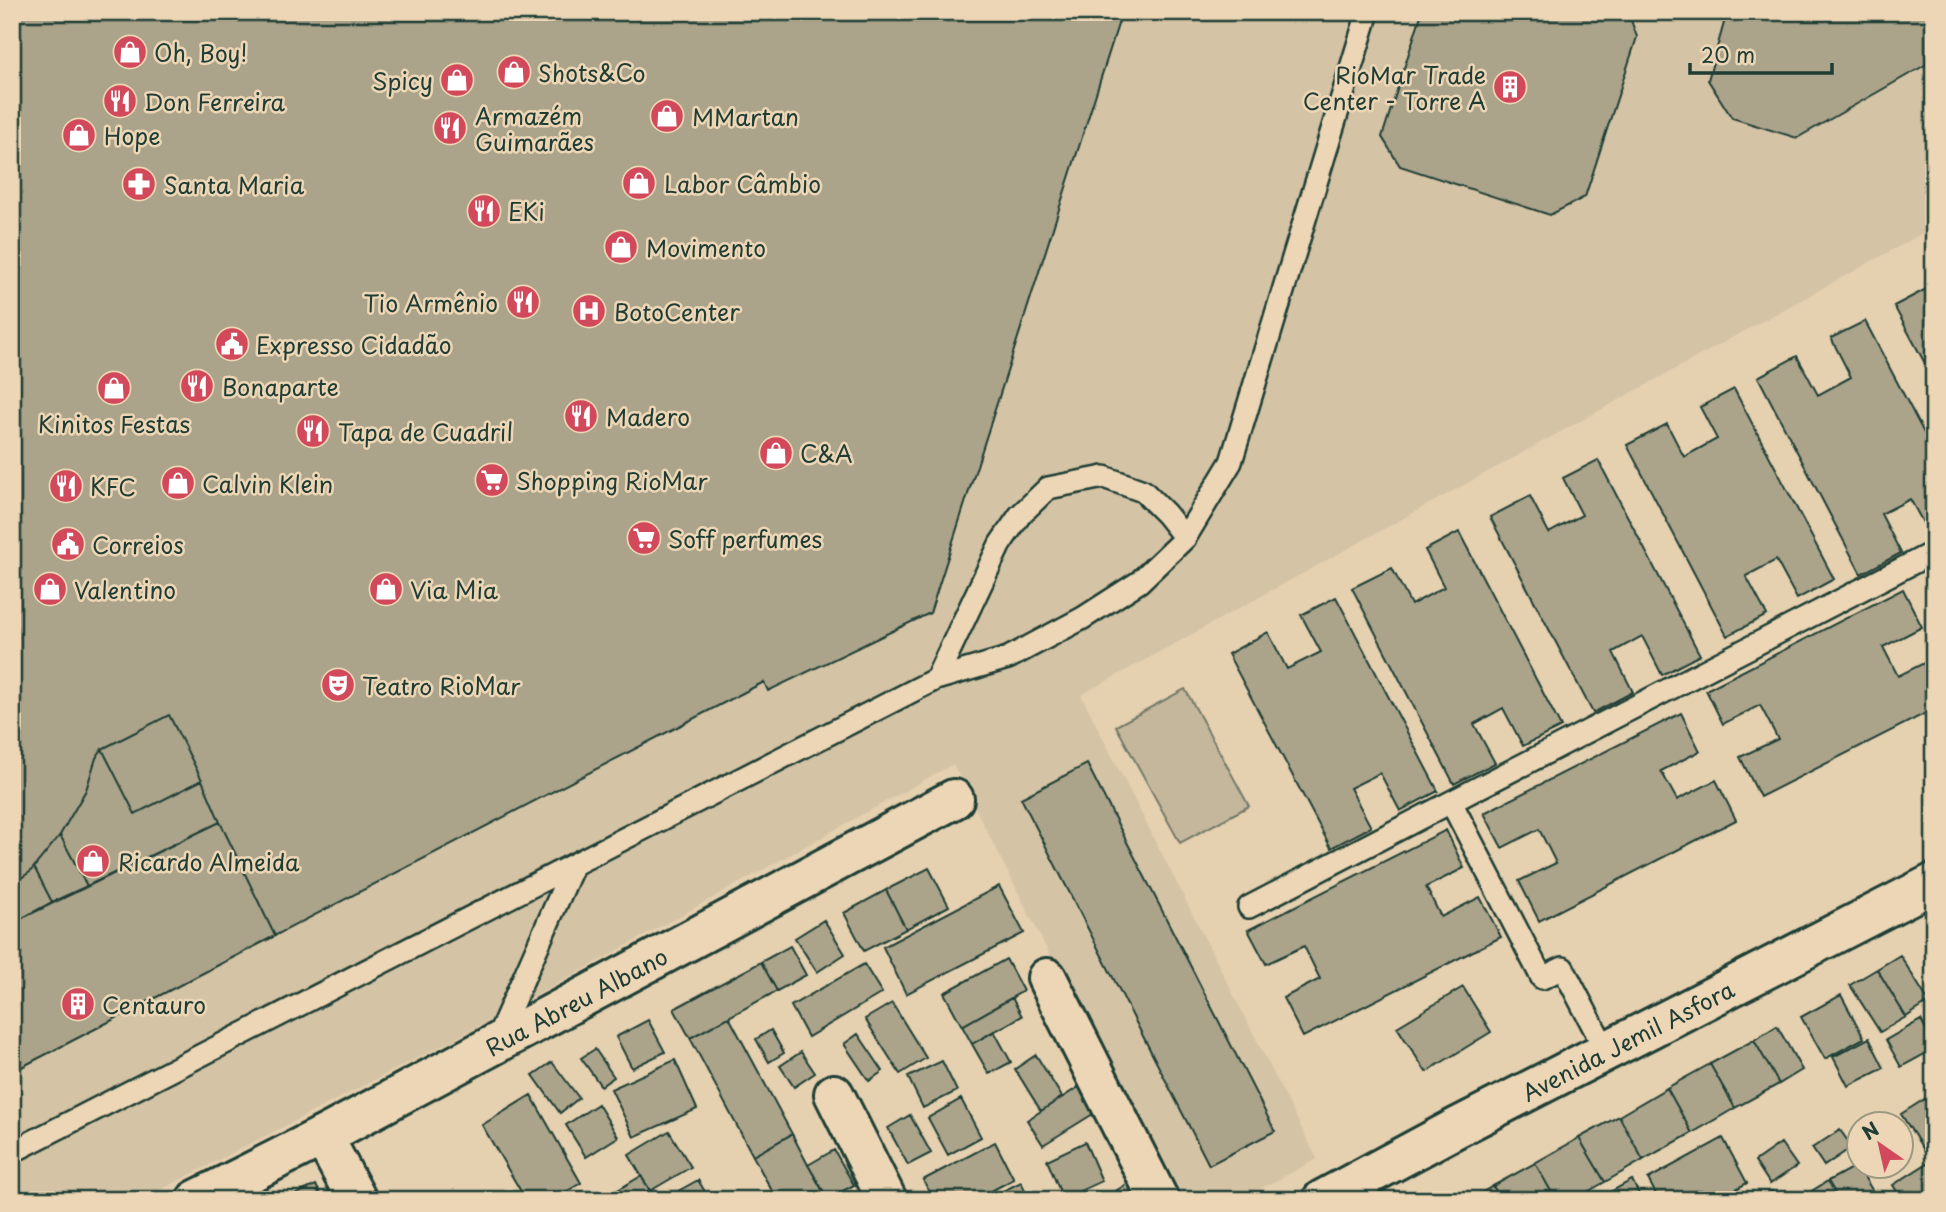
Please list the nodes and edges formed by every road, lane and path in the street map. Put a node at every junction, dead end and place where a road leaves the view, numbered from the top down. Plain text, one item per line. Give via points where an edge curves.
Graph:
1 (1367, 12) edge
2 (1185, 538) junction
3 (1934, 552) edge
4 (936, 679) junction
5 (954, 799) dead end
6 (1451, 802) junction
7 (573, 866) junction
8 (1934, 883) edge
9 (1249, 907) dead end
10 (1047, 978) dead end
11 (494, 1045) junction
12 (1606, 1051) junction
13 (834, 1094) dead end
14 (323, 1136) junction
15 (12, 1152) edge
16 (196, 1200) edge
17 (357, 1200) edge
18 (887, 1200) edge
19 (1159, 1200) edge
20 (1322, 1200) edge

1 - 2 lane via 1231,463
2 - 4 lane via 1139,582 1083,618 1008,658
2 - 4 lane via 1143,491 1104,477 1048,488 1020,515 1000,544
3 - 6 lane
4 - 7 lane
5 - 11 street, Rua Abreu Albano
6 - 9 lane
6 - 12 lane via 1542,978 1563,968
7 - 11 lane
7 - 15 lane
8 - 12 street, Avenida Jemil Asfora
10 - 19 street
11 - 14 street, Rua Abreu Albano
12 - 20 street, Avenida Jemil Asfora
13 - 18 street
14 - 16 street, Rua Abreu Albano
14 - 17 street

